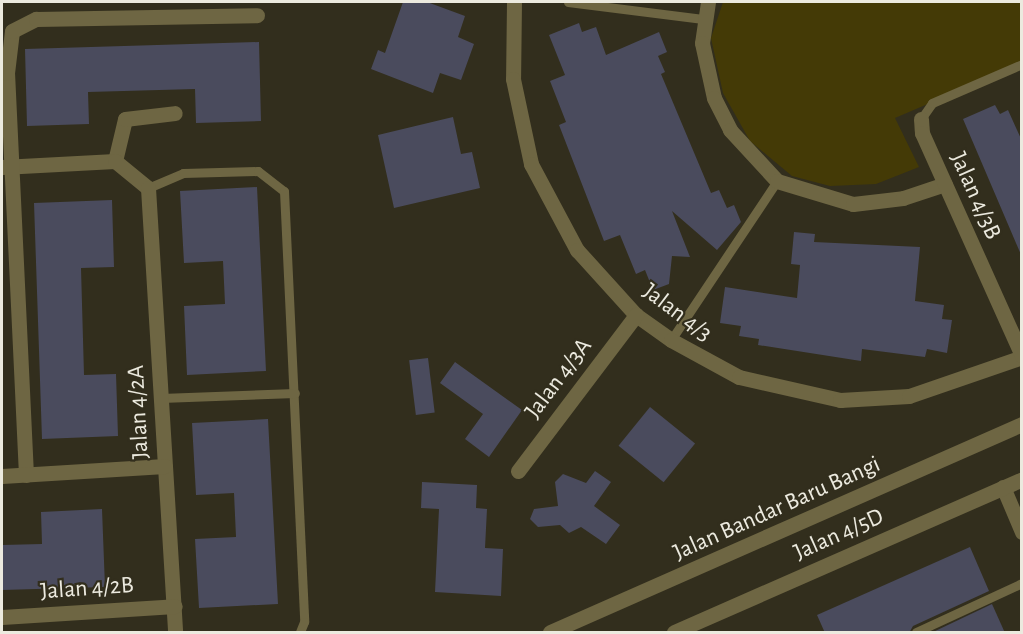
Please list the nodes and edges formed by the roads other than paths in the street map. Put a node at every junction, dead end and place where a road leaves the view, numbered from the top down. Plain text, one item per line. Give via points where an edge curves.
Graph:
1 (514, 2) edge
2 (568, 2) edge
3 (708, 2) edge
4 (257, 15) dead end
5 (703, 19) junction
6 (1022, 64) edge
7 (175, 113) dead end
8 (921, 119) joint
9 (115, 161) junction
10 (7, 166) edge
11 (777, 182) junction
12 (945, 184) junction
13 (148, 188) junction
14 (636, 315) junction
15 (671, 340) junction
16 (1022, 357) edge
17 (295, 393) junction
18 (161, 398) junction
19 (1022, 424) edge
20 (165, 466) junction
21 (518, 471) dead end
22 (26, 475) junction
23 (2, 476) edge
24 (1022, 479) edge
25 (1003, 487) junction
26 (1022, 532) edge
27 (1022, 583) edge
28 (175, 606) junction
29 (2, 617) edge
30 (175, 633) edge
31 (300, 633) edge
32 (550, 633) edge
33 (674, 633) edge
34 (916, 633) edge

1 - 14 street, Jalan 4/3 via 513,79 531,164 577,250
2 - 5 lane
3 - 5 street
4 - 10 street via 36,19 12,31 7,73
5 - 11 street via 702,43 714,98 730,130
6 - 8 lane via 932,103
7 - 9 street via 125,119
8 - 12 street, Jalan 4/3B via 922,133
9 - 10 street
9 - 13 street
10 - 22 street
11 - 12 street via 853,204 903,198
11 - 15 lane
12 - 16 street, Jalan 4/3B
13 - 17 lane via 183,173 258,171 284,191
13 - 18 street, Jalan 4/2A
14 - 15 street, Jalan 4/3
14 - 21 street, Jalan 4/3A
15 - 16 street, Jalan 4/3 via 739,378 840,400 909,396
17 - 18 lane
17 - 31 lane via 304,622
18 - 20 street, Jalan 4/2A
19 - 32 street, Jalan Bandar Baru Bangi
20 - 22 street
20 - 28 street, Jalan 4/2A
22 - 23 street
24 - 25 street, Jalan 4/5D
25 - 26 street
25 - 33 street, Jalan 4/5D
27 - 34 lane
28 - 29 street, Jalan 4/2B
28 - 30 street, Jalan 4/2A

